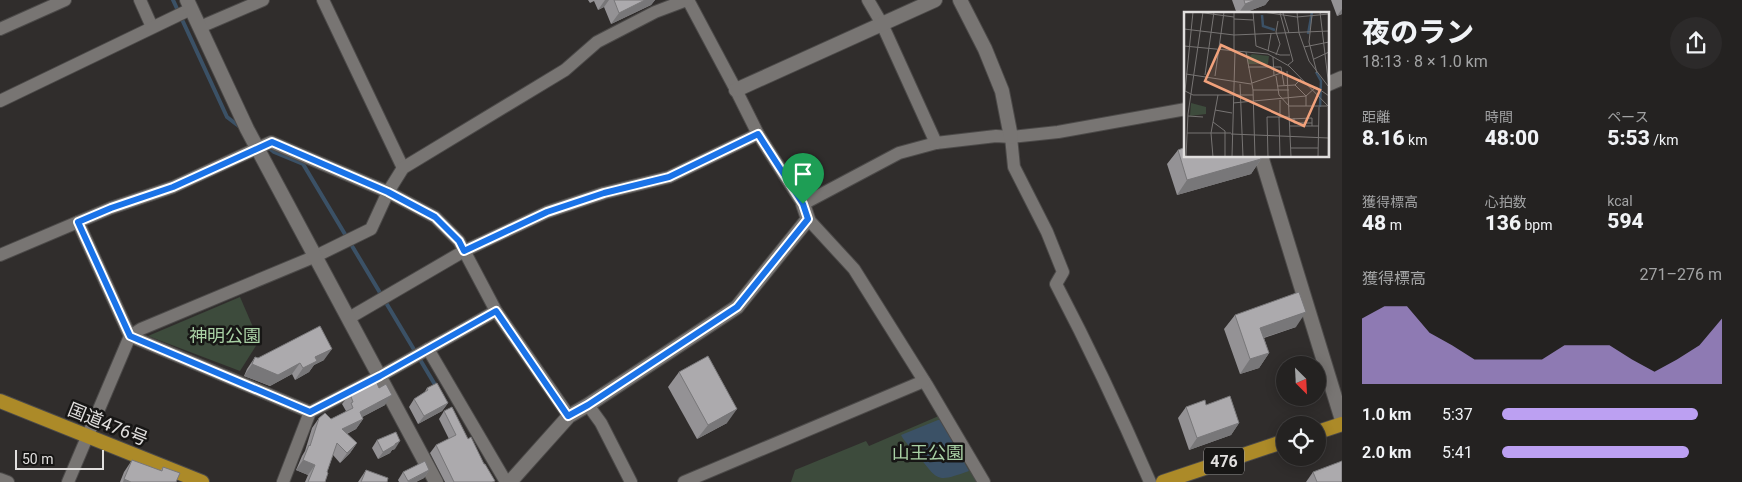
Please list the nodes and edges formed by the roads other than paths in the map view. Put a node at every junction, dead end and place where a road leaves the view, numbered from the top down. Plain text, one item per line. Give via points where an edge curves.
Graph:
1 (65, 0) edge
2 (140, 0) edge
3 (263, 0) edge
4 (323, 0) edge
5 (688, 0) edge
6 (868, 0) edge
7 (935, 0) edge
8 (960, 0) edge
9 (189, 4) edge
10 (882, 24) junction
11 (152, 27) junction
12 (200, 27) junction
13 (0, 29) edge
14 (1342, 78) edge
15 (1330, 83) edge
16 (736, 90) junction
17 (0, 101) edge
18 (1184, 110) edge
19 (758, 134) junction
20 (1011, 137) junction
21 (936, 143) junction
22 (258, 148) junction
23 (1262, 158) edge
24 (403, 168) junction
25 (388, 192) junction
26 (803, 204) junction
27 (808, 219) junction
28 (78, 222) junction
29 (464, 251) junction
30 (0, 255) edge
31 (316, 256) junction
32 (496, 311) junction
33 (349, 318) junction
34 (130, 336) junction
35 (428, 349) junction
36 (380, 376) junction
37 (924, 381) junction
38 (0, 400) edge
39 (588, 405) junction
40 (310, 412) junction
41 (568, 416) junction
42 (1342, 420) edge
43 (1342, 424) edge
44 (1326, 429) edge
45 (89, 436) junction
46 (1276, 444) edge
47 (0, 479) edge
48 (8, 482) edge
49 (68, 482) edge
50 (202, 482) edge
51 (283, 482) edge
52 (436, 482) edge
53 (508, 482) edge
54 (631, 482) edge
55 (684, 482) edge
56 (984, 482) edge
57 (1150, 482) edge
58 (1162, 482) edge

1 - 13 street
2 - 11 street
3 - 12 street
4 - 24 street
5 - 16 street
5 - 24 street via 654,12 597,42 564,70
6 - 10 street
7 - 10 street
8 - 20 street via 1002,91
9 - 11 street
9 - 12 street
10 - 16 street
10 - 21 street
11 - 17 street
12 - 22 street
14 - 15 street
16 - 19 street
18 - 20 street
19 - 26 street
19 - 29 street via 669,177 604,193 547,212
20 - 21 street
20 - 57 street via 1014,167 1063,272 1056,284 1124,420
21 - 26 street via 899,154
22 - 25 street via 272,142
22 - 28 street via 173,187
22 - 31 street
23 - 42 street
24 - 25 street
25 - 29 street via 435,217 459,241
25 - 31 street via 372,229
26 - 27 street
27 - 37 street via 854,269
27 - 39 street via 737,307
28 - 30 street
28 - 34 street
29 - 32 street
29 - 33 street
31 - 33 street
31 - 34 street
32 - 35 street
32 - 41 street
33 - 36 street
34 - 40 street
34 - 45 street
35 - 36 street
35 - 53 street
36 - 40 street
36 - 52 street
37 - 55 street
37 - 56 street
38 - 45 highway, 国道476号
39 - 41 street
39 - 54 street via 601,423
40 - 51 street
41 - 53 street
43 - 44 highway
45 - 49 street
45 - 50 highway, 国道476号
46 - 58 highway, 476
47 - 48 street

